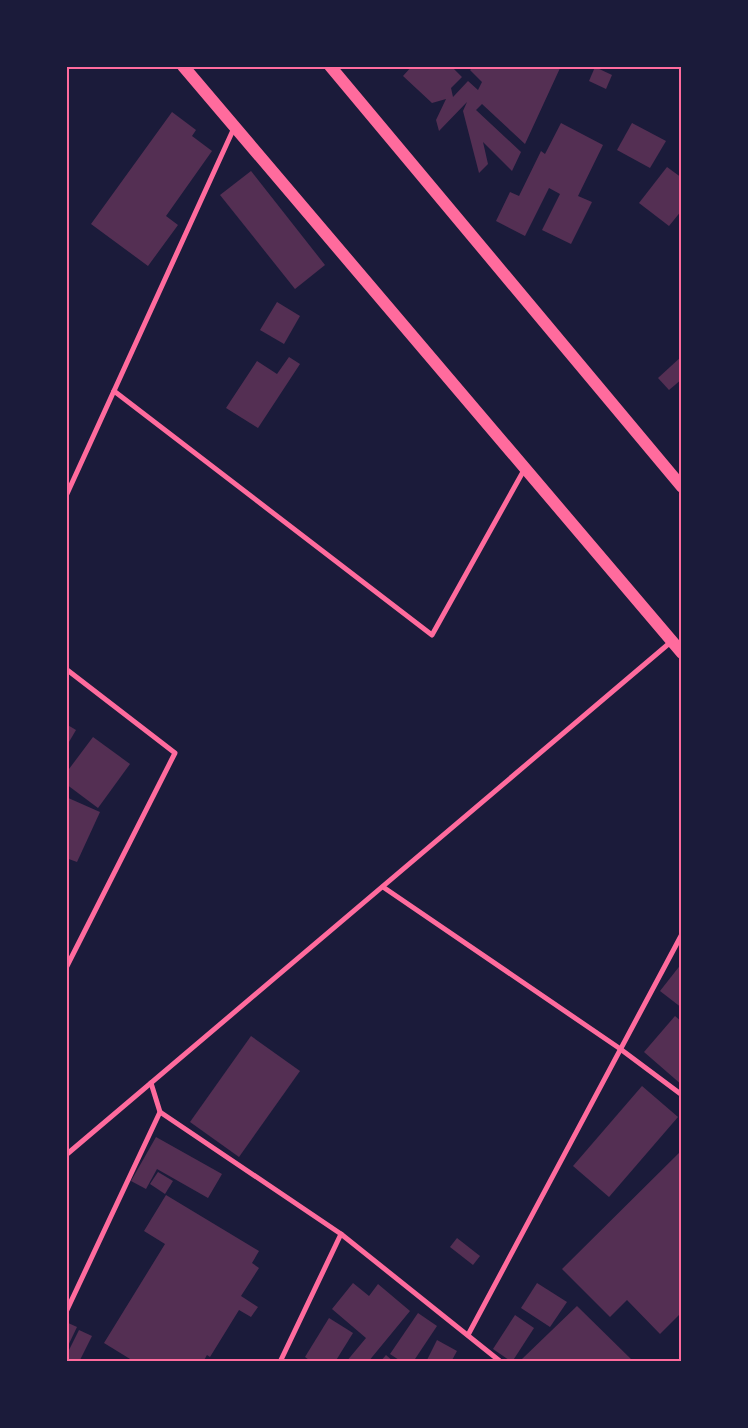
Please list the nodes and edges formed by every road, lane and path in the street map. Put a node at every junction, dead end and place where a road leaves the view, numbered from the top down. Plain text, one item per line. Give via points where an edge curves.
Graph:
1 (183, 66) edge
2 (330, 66) edge
3 (235, 127) junction
4 (114, 391) junction
5 (525, 469) junction
6 (682, 487) edge
7 (68, 488) edge
8 (66, 496) edge
9 (672, 641) junction
10 (682, 653) edge
11 (66, 669) edge
12 (383, 887) junction
13 (682, 934) edge
14 (66, 968) edge
15 (619, 1048) junction
16 (151, 1083) junction
17 (682, 1095) edge
18 (160, 1112) junction
19 (66, 1155) edge
20 (341, 1234) junction
21 (66, 1312) edge
22 (468, 1335) junction
23 (280, 1362) edge
24 (501, 1362) edge

1 - 3 main road
2 - 6 main road
3 - 4 street
3 - 5 main road
4 - 5 street via 432,635
4 - 7 street
5 - 9 main road
7 - 8 street
9 - 10 main road
9 - 12 street
11 - 14 street via 175,753
12 - 15 street
12 - 16 street
13 - 15 street
15 - 17 street
15 - 22 street
16 - 18 street
16 - 19 street
18 - 20 street
18 - 21 street
20 - 22 street
20 - 23 street
22 - 24 street

